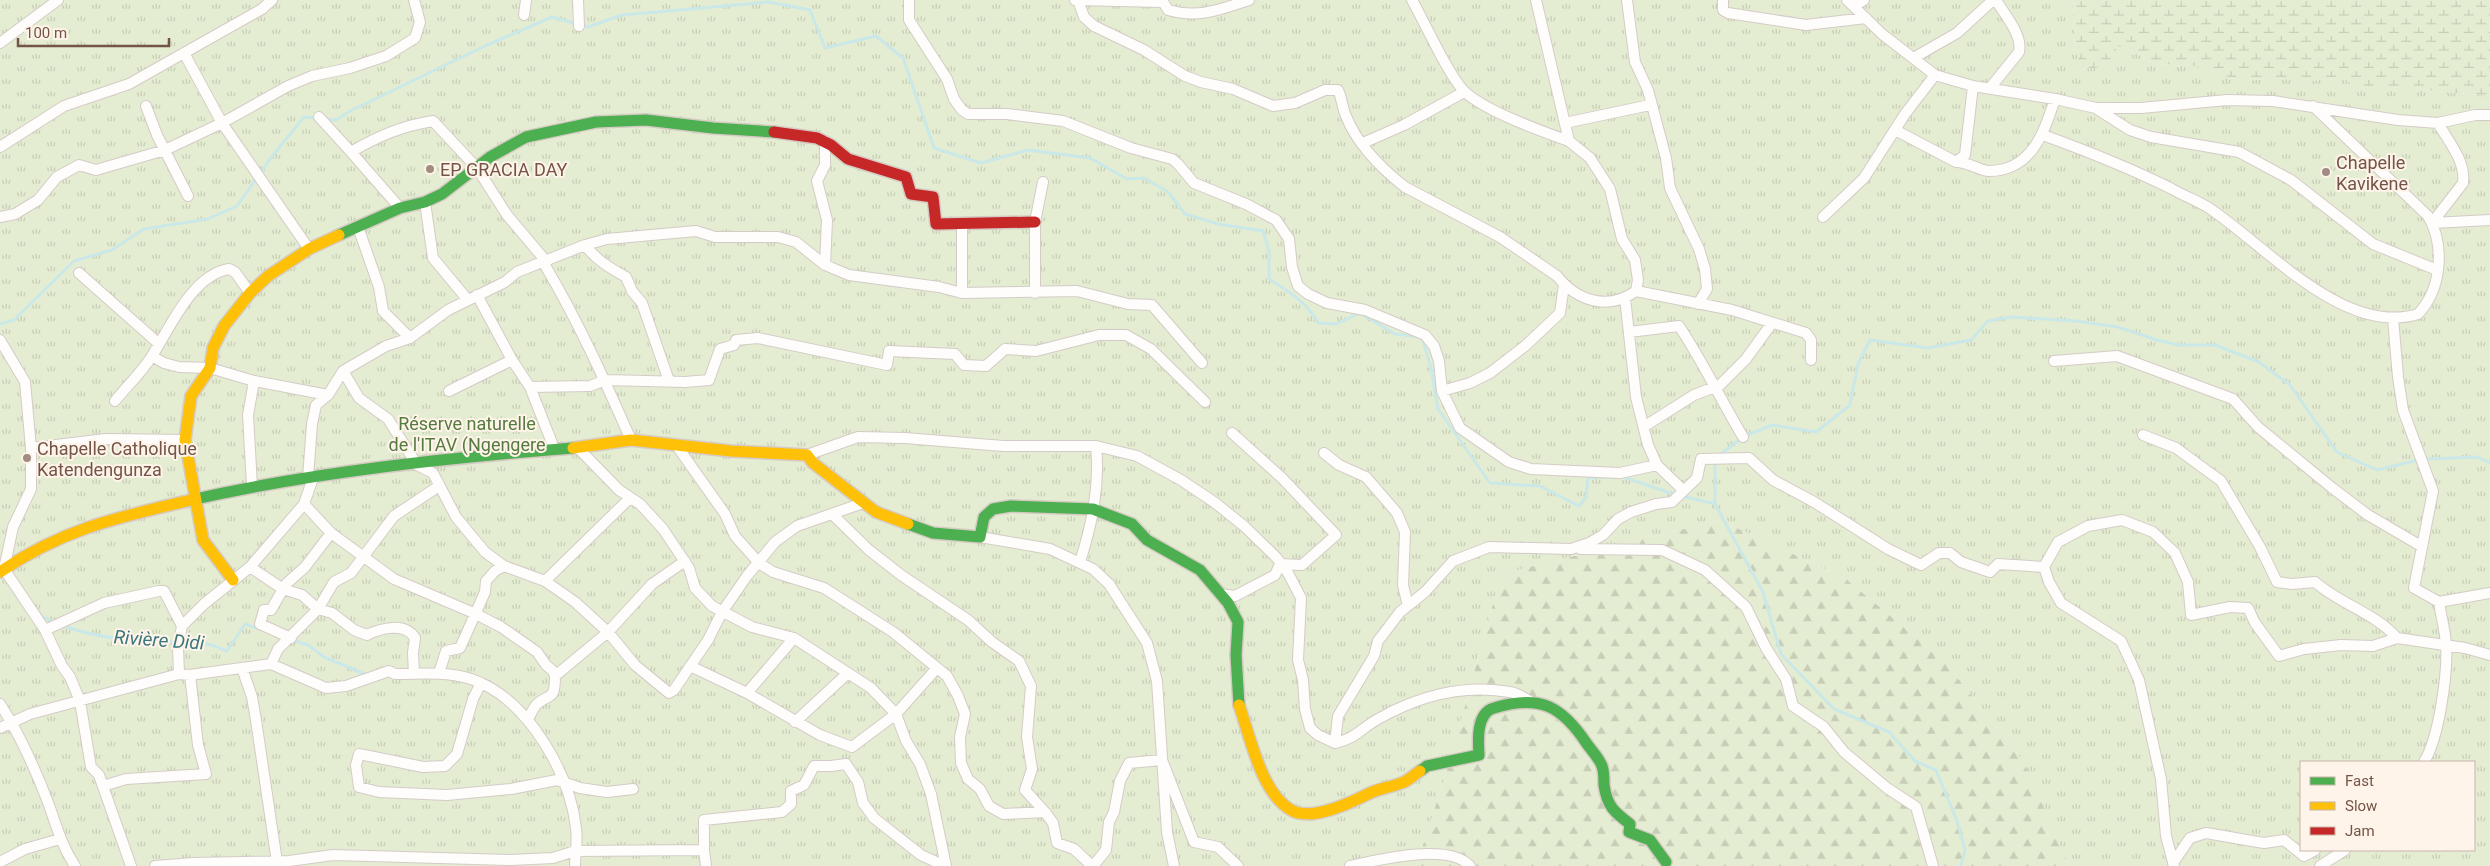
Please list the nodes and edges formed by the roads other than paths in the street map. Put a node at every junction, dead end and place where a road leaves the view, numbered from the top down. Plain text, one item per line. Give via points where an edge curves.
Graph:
1 (58, 0) edge
2 (272, 0) edge
3 (414, 0) edge
4 (526, 0) edge
5 (578, 0) edge
6 (909, 0) edge
7 (1077, 0) edge
8 (1247, 0) edge
9 (1412, 0) edge
10 (1536, 0) edge
11 (1628, 0) edge
12 (1723, 0) edge
13 (1864, 0) edge
14 (1995, 0) edge
15 (1162, 1) edge
16 (1850, 3) edge
17 (524, 15) dead end
18 (1866, 18) junction
19 (579, 26) dead end
20 (0, 43) edge
21 (184, 53) junction
22 (1915, 57) junction
23 (1935, 75) junction
24 (1973, 86) junction
25 (1990, 88) junction
26 (1464, 92) junction
27 (2055, 99) junction
28 (1650, 105) junction
29 (146, 106) dead end
30 (2313, 106) junction
31 (2096, 108) junction
32 (2490, 115) edge
33 (319, 117) dead end
34 (222, 123) junction
35 (1565, 123) junction
36 (2438, 123) junction
37 (1895, 130) junction
38 (2043, 134) junction
39 (825, 141) junction
40 (1570, 141) junction
41 (1363, 143) junction
42 (0, 146) edge
43 (165, 150) junction
44 (351, 152) junction
45 (1956, 162) junction
46 (476, 168) junction
47 (1043, 182) dead end
48 (188, 196) dead end
49 (425, 202) junction
50 (400, 208) junction
51 (0, 217) edge
52 (1823, 217) dead end
53 (2490, 220) edge
54 (1035, 222) junction
55 (2432, 223) junction
56 (962, 226) junction
57 (358, 227) junction
58 (585, 245) junction
59 (309, 249) junction
60 (545, 260) junction
61 (825, 265) junction
62 (2438, 270) junction
63 (79, 272) dead end
64 (1564, 285) junction
65 (1636, 291) junction
66 (250, 293) junction
67 (962, 293) junction
68 (1035, 293) junction
69 (478, 295) junction
70 (1625, 298) junction
71 (467, 299) junction
72 (1698, 304) junction
73 (2393, 318) junction
74 (1772, 323) junction
75 (1629, 332) junction
76 (410, 338) junction
77 (0, 340) edge
78 (158, 344) junction
79 (152, 356) junction
80 (512, 360) junction
81 (1811, 360) dead end
82 (2054, 361) dead end
83 (1202, 364) dead end
84 (210, 368) junction
85 (343, 371) junction
86 (606, 380) junction
87 (254, 381) junction
88 (669, 381) junction
89 (530, 387) junction
90 (1714, 389) junction
91 (449, 391) dead end
92 (1442, 391) junction
93 (328, 395) junction
94 (115, 400) dead end
95 (1205, 402) dead end
96 (1645, 426) junction
97 (1232, 433) dead end
98 (2143, 435) dead end
99 (1743, 437) dead end
100 (185, 440) junction
101 (631, 440) junction
102 (690, 446) junction
103 (1096, 446) junction
104 (31, 448) junction
105 (554, 448) junction
106 (578, 448) junction
107 (1324, 453) dead end
108 (807, 455) junction
109 (417, 465) junction
110 (1657, 465) junction
111 (310, 478) junction
112 (252, 486) junction
113 (439, 486) junction
114 (1683, 490) junction
115 (630, 498) junction
116 (194, 500) junction
117 (863, 503) junction
118 (304, 504) junction
119 (1094, 510) junction
120 (832, 514) junction
121 (331, 533) junction
122 (980, 537) junction
123 (2421, 546) junction
124 (1571, 549) junction
125 (363, 555) junction
126 (685, 561) junction
127 (1080, 562) junction
128 (759, 563) junction
129 (1280, 564) junction
130 (504, 566) junction
131 (250, 567) junction
132 (2044, 567) junction
133 (2, 570) edge
134 (233, 580) junction
135 (545, 581) junction
136 (283, 589) junction
137 (2490, 593) edge
138 (1220, 594) junction
139 (2439, 602) junction
140 (1408, 606) junction
141 (318, 609) junction
142 (722, 612) junction
143 (476, 614) junction
144 (54, 625) junction
145 (181, 631) junction
146 (608, 632) junction
147 (794, 638) junction
148 (2397, 638) junction
149 (289, 640) junction
150 (2446, 646) junction
151 (2490, 655) edge
152 (271, 664) junction
153 (690, 666) junction
154 (242, 668) junction
155 (938, 668) junction
156 (439, 672) junction
157 (848, 673) junction
158 (179, 674) junction
159 (414, 674) junction
160 (190, 675) junction
161 (555, 676) junction
162 (481, 682) junction
163 (747, 693) junction
164 (80, 701) junction
165 (1531, 702) junction
166 (0, 704) edge
167 (896, 714) junction
168 (528, 720) junction
169 (12, 722) junction
170 (795, 722) junction
171 (0, 728) edge
172 (1335, 743) junction
173 (1162, 760) junction
174 (2425, 761) edge
175 (564, 782) junction
176 (103, 786) junction
177 (633, 789) dead end
178 (1045, 812) junction
179 (60, 839) junction
180 (704, 850) junction
181 (575, 851) junction
182 (2313, 851) edge
183 (2317, 851) edge
184 (2343, 852) edge
185 (0, 862) edge
186 (276, 862) junction
187 (1666, 862) dead end
188 (2173, 864) edge
189 (216, 865) edge
190 (75, 866) edge
191 (130, 866) edge
192 (155, 866) edge
193 (575, 866) edge
194 (706, 866) edge
195 (945, 866) edge
196 (1092, 866) edge
197 (1174, 866) edge
198 (1238, 866) edge
199 (1350, 866) edge
200 (1470, 866) edge
201 (1933, 866) edge
202 (2320, 866) edge

1 - 20 street
2 - 21 street via 262,9
3 - 34 street via 420,22 415,38 386,56 312,76 288,86
4 - 17 street
5 - 19 street
6 - 92 street via 909,20 947,79 962,110 968,114 1007,114 1063,121 1131,148 1172,160 1194,183 1276,220 1289,239 1298,286 1327,303 1364,310 1425,335 1439,360
7 - 15 street
7 - 41 street via 1084,17 1094,26 1201,82 1233,89 1273,106 1295,103 1326,90 1338,90 1346,116
8 - 15 street via 1224,10 1195,14 1168,10
9 - 26 street
10 - 35 street
11 - 28 street via 1635,62 1648,90
12 - 18 street via 1722,6 1728,13 1785,23 1806,25
13 - 16 street
14 - 22 street via 1957,33
14 - 25 street via 2020,46 2019,52
16 - 18 street
18 - 22 street via 1882,34
21 - 34 street
21 - 42 street via 129,84 64,106
22 - 23 street
23 - 24 street
23 - 37 street
24 - 25 street
24 - 45 street via 1965,155
25 - 27 street
26 - 40 street via 1537,129
26 - 41 street
27 - 31 street
27 - 38 street
28 - 35 street
28 - 72 street via 1664,151 1670,188 1705,269 1707,289
29 - 43 street
30 - 31 street via 2226,100 2140,108
30 - 36 street
30 - 55 street
31 - 62 street via 2130,130 2151,137 2239,152 2291,180 2373,244
32 - 36 street
33 - 44 street
34 - 43 street
34 - 59 street
35 - 40 street
36 - 55 street via 2464,175 2463,183
37 - 45 street
37 - 52 street via 1864,178
38 - 45 street via 2024,160 2009,167 1986,171 1967,162
38 - 73 street via 2129,167 2209,208 2325,296 2360,311
39 - 46 street via 754,129 646,120 596,122 526,137
39 - 56 street via 848,159 906,176 911,194 933,197 936,224
39 - 61 street via 825,165 817,181 827,220
40 - 65 street via 1590,158 1610,189 1622,239 1638,271
41 - 64 street via 1405,187 1500,237
43 - 48 street
43 - 51 street via 96,170 78,165 58,177 38,200 15,214
44 - 46 street via 390,132 433,121
44 - 50 street
46 - 49 street
46 - 60 street via 507,215
47 - 54 street
49 - 50 street
49 - 71 street via 433,258
50 - 57 street
53 - 55 street
54 - 56 street
54 - 68 street
55 - 62 street via 2440,244
56 - 67 street
57 - 59 street
57 - 76 street via 384,310
58 - 60 street
58 - 61 street via 607,239 696,231 715,237 778,237 796,242
58 - 88 street via 603,264 626,276 642,303
59 - 66 street via 268,276
60 - 69 street
60 - 86 street
61 - 67 street via 849,275
62 - 73 street via 2433,293 2424,308 2418,314
63 - 78 street
64 - 70 street via 1584,298 1598,302
64 - 92 street via 1560,313 1525,346 1490,373
65 - 70 street
65 - 72 street
66 - 78 street via 235,272 222,270 195,292 176,314
66 - 84 street via 224,326 213,348
67 - 68 street
68 - 83 street via 1077,291 1128,304 1152,305
69 - 71 street
69 - 80 street
70 - 75 street
71 - 76 street
72 - 74 street via 1732,310
73 - 123 street via 2404,410 2433,490
74 - 81 street via 1806,333 1811,340
74 - 90 street via 1735,372
75 - 90 street via 1679,326 1695,349
75 - 96 street via 1636,397
76 - 85 street via 386,346
77 - 104 street via 25,382
78 - 79 street
79 - 84 street via 179,367
79 - 94 street
80 - 89 street
80 - 91 street
82 - 123 street via 2117,356 2233,400 2258,427 2331,487 2368,515
84 - 87 street
84 - 100 street via 191,396
85 - 93 street
85 - 109 street via 359,398 388,419
86 - 88 street
86 - 89 street via 590,386
86 - 101 street
87 - 93 street
87 - 112 street via 248,415
88 - 95 street via 709,380 720,349 734,345 736,340 758,338 887,365 888,351 955,354 964,364 986,366 1005,349 1036,351 1098,335 1126,335 1151,349
89 - 105 street
90 - 96 street via 1694,395
90 - 99 street
92 - 110 street via 1460,428 1509,462 1531,469 1620,473
93 - 111 street via 316,405
96 - 110 street via 1648,445
97 - 129 street via 1282,478 1336,535 1302,565
98 - 148 street via 2176,448 2221,481 2260,547 2276,582 2314,582 2330,595 2384,624
100 - 104 street via 106,439
100 - 116 street
101 - 102 street
101 - 106 street
102 - 108 street
102 - 128 street via 678,449 710,492 735,536
103 - 108 street via 1003,446 858,437
103 - 119 street via 1098,470
103 - 129 street via 1137,456 1181,480 1244,526
104 - 133 street via 31,489 13,527
105 - 106 street
105 - 109 street
106 - 115 street via 618,490
107 - 140 street via 1339,465 1366,477 1397,513 1405,532 1403,585
108 - 117 street
109 - 111 street
109 - 113 street via 433,473
110 - 114 street
111 - 112 street
111 - 118 street
112 - 116 street
113 - 125 street via 394,516
113 - 130 street via 464,530
114 - 124 street via 1672,502 1631,512 1618,519 1603,535
114 - 132 street via 1697,478 1701,458 1749,458 1773,480 1888,549 1921,565 1939,553 1950,552 1961,562 1990,572 1998,564
115 - 126 street via 640,504 663,530
115 - 135 street
116 - 133 street via 75,531 29,552
116 - 134 street via 203,540
117 - 120 street
117 - 122 street via 876,512 933,533
118 - 121 street
118 - 131 street
119 - 122 street via 1011,506 993,509 984,517
119 - 127 street
119 - 138 street via 1132,524 1147,540 1200,570
120 - 128 street via 798,526 775,542
120 - 178 street via 868,550 968,620 1019,661 1031,686 1027,737 1032,769 1025,790
121 - 125 street
121 - 136 street
122 - 127 street via 1050,549
123 - 139 street via 2414,588
124 - 140 street via 1489,547 1453,561
124 - 201 street via 1662,550 1705,570 1746,607 1786,679 1793,706 1824,727 1844,752 1887,788 1916,807
125 - 141 street via 351,573 334,582
125 - 143 street via 394,579
126 - 142 street via 695,588
126 - 146 street via 652,584
127 - 173 street via 1109,584 1147,643 1157,681
128 - 142 street
128 - 155 street via 772,572 824,588 893,632
129 - 138 street via 1275,575 1235,596
129 - 172 street via 1301,598 1298,660 1310,728 1318,736
130 - 135 street
130 - 143 street via 494,570 486,581
131 - 134 street
131 - 136 street
132 - 148 street via 2058,542 2088,526 2122,520 2153,532 2175,553 2188,582 2191,615 2230,607 2248,608 2279,656 2304,649 2341,645 2373,646
132 - 188 street via 2062,603 2121,641 2139,680 2161,779 2166,836
133 - 144 street
134 - 145 street via 204,604
135 - 146 street via 575,602
136 - 141 street via 302,595
136 - 149 street via 271,610 264,610 260,624
137 - 139 street
138 - 165 street via 1238,622 1239,705 1263,775 1276,796 1292,811 1312,813 1340,808 1376,790 1404,782 1427,766 1479,756 1478,734 1484,716 1492,708
139 - 150 street
140 - 172 street via 1378,641 1374,656 1338,716
141 - 149 street
141 - 159 street via 332,613 354,630 367,635 403,628 412,633 415,638
142 - 147 street via 752,627
142 - 153 street
143 - 156 street via 460,648 446,651
143 - 161 street via 538,652
144 - 145 street via 104,603 164,591
144 - 164 street via 62,666
145 - 158 street
146 - 153 street via 635,664 668,693 674,690
146 - 161 street
147 - 157 street
147 - 163 street
148 - 150 street
149 - 152 street via 278,649
150 - 151 street
150 - 174 street via 2438,718 2430,753
152 - 154 street
152 - 159 street via 326,688 346,686 389,671
153 - 163 street
154 - 160 street
154 - 186 street via 252,697
155 - 167 street
155 - 178 street via 947,676 965,714 960,737 961,763 968,779 980,789 989,806 1003,814
156 - 159 street
156 - 162 street
157 - 167 street via 872,688
157 - 170 street
158 - 160 street
158 - 164 street
160 - 176 street via 198,745 206,774 126,779
161 - 168 street via 555,689 548,699 537,704
162 - 168 street
162 - 175 street via 457,754 445,766 422,767 359,754 356,764 359,787 379,792 447,795 511,789 557,780
163 - 170 street
164 - 169 street
164 - 176 street via 91,767
165 - 172 street via 1512,692 1447,691 1410,702 1376,720 1351,739
165 - 187 street via 1557,709 1575,726 1602,766 1612,811 1630,824 1629,832 1650,840
166 - 169 street
167 - 170 street via 852,747
167 - 195 street via 931,794
168 - 175 street via 552,754
169 - 171 street
169 - 179 street via 49,805
173 - 196 street via 1129,763 1120,781 1109,822 1106,850
173 - 197 street via 1167,832
173 - 198 street via 1194,842 1218,847
175 - 177 street via 607,792
175 - 181 street via 577,828
176 - 191 street
178 - 196 street via 1057,842 1074,849
179 - 185 street via 25,849
179 - 190 street
180 - 181 street
180 - 194 street
180 - 195 street via 704,820 782,812 791,804 791,791 804,785 814,766 846,764 858,782 863,803 874,818 921,855
181 - 186 street via 553,858 510,860 333,855
181 - 193 street
182 - 188 street via 2304,856 2284,840 2264,843 2206,833 2190,838
183 - 184 street via 2326,855
184 - 202 street
186 - 189 street
189 - 192 street
199 - 200 street via 1398,855 1435,853

